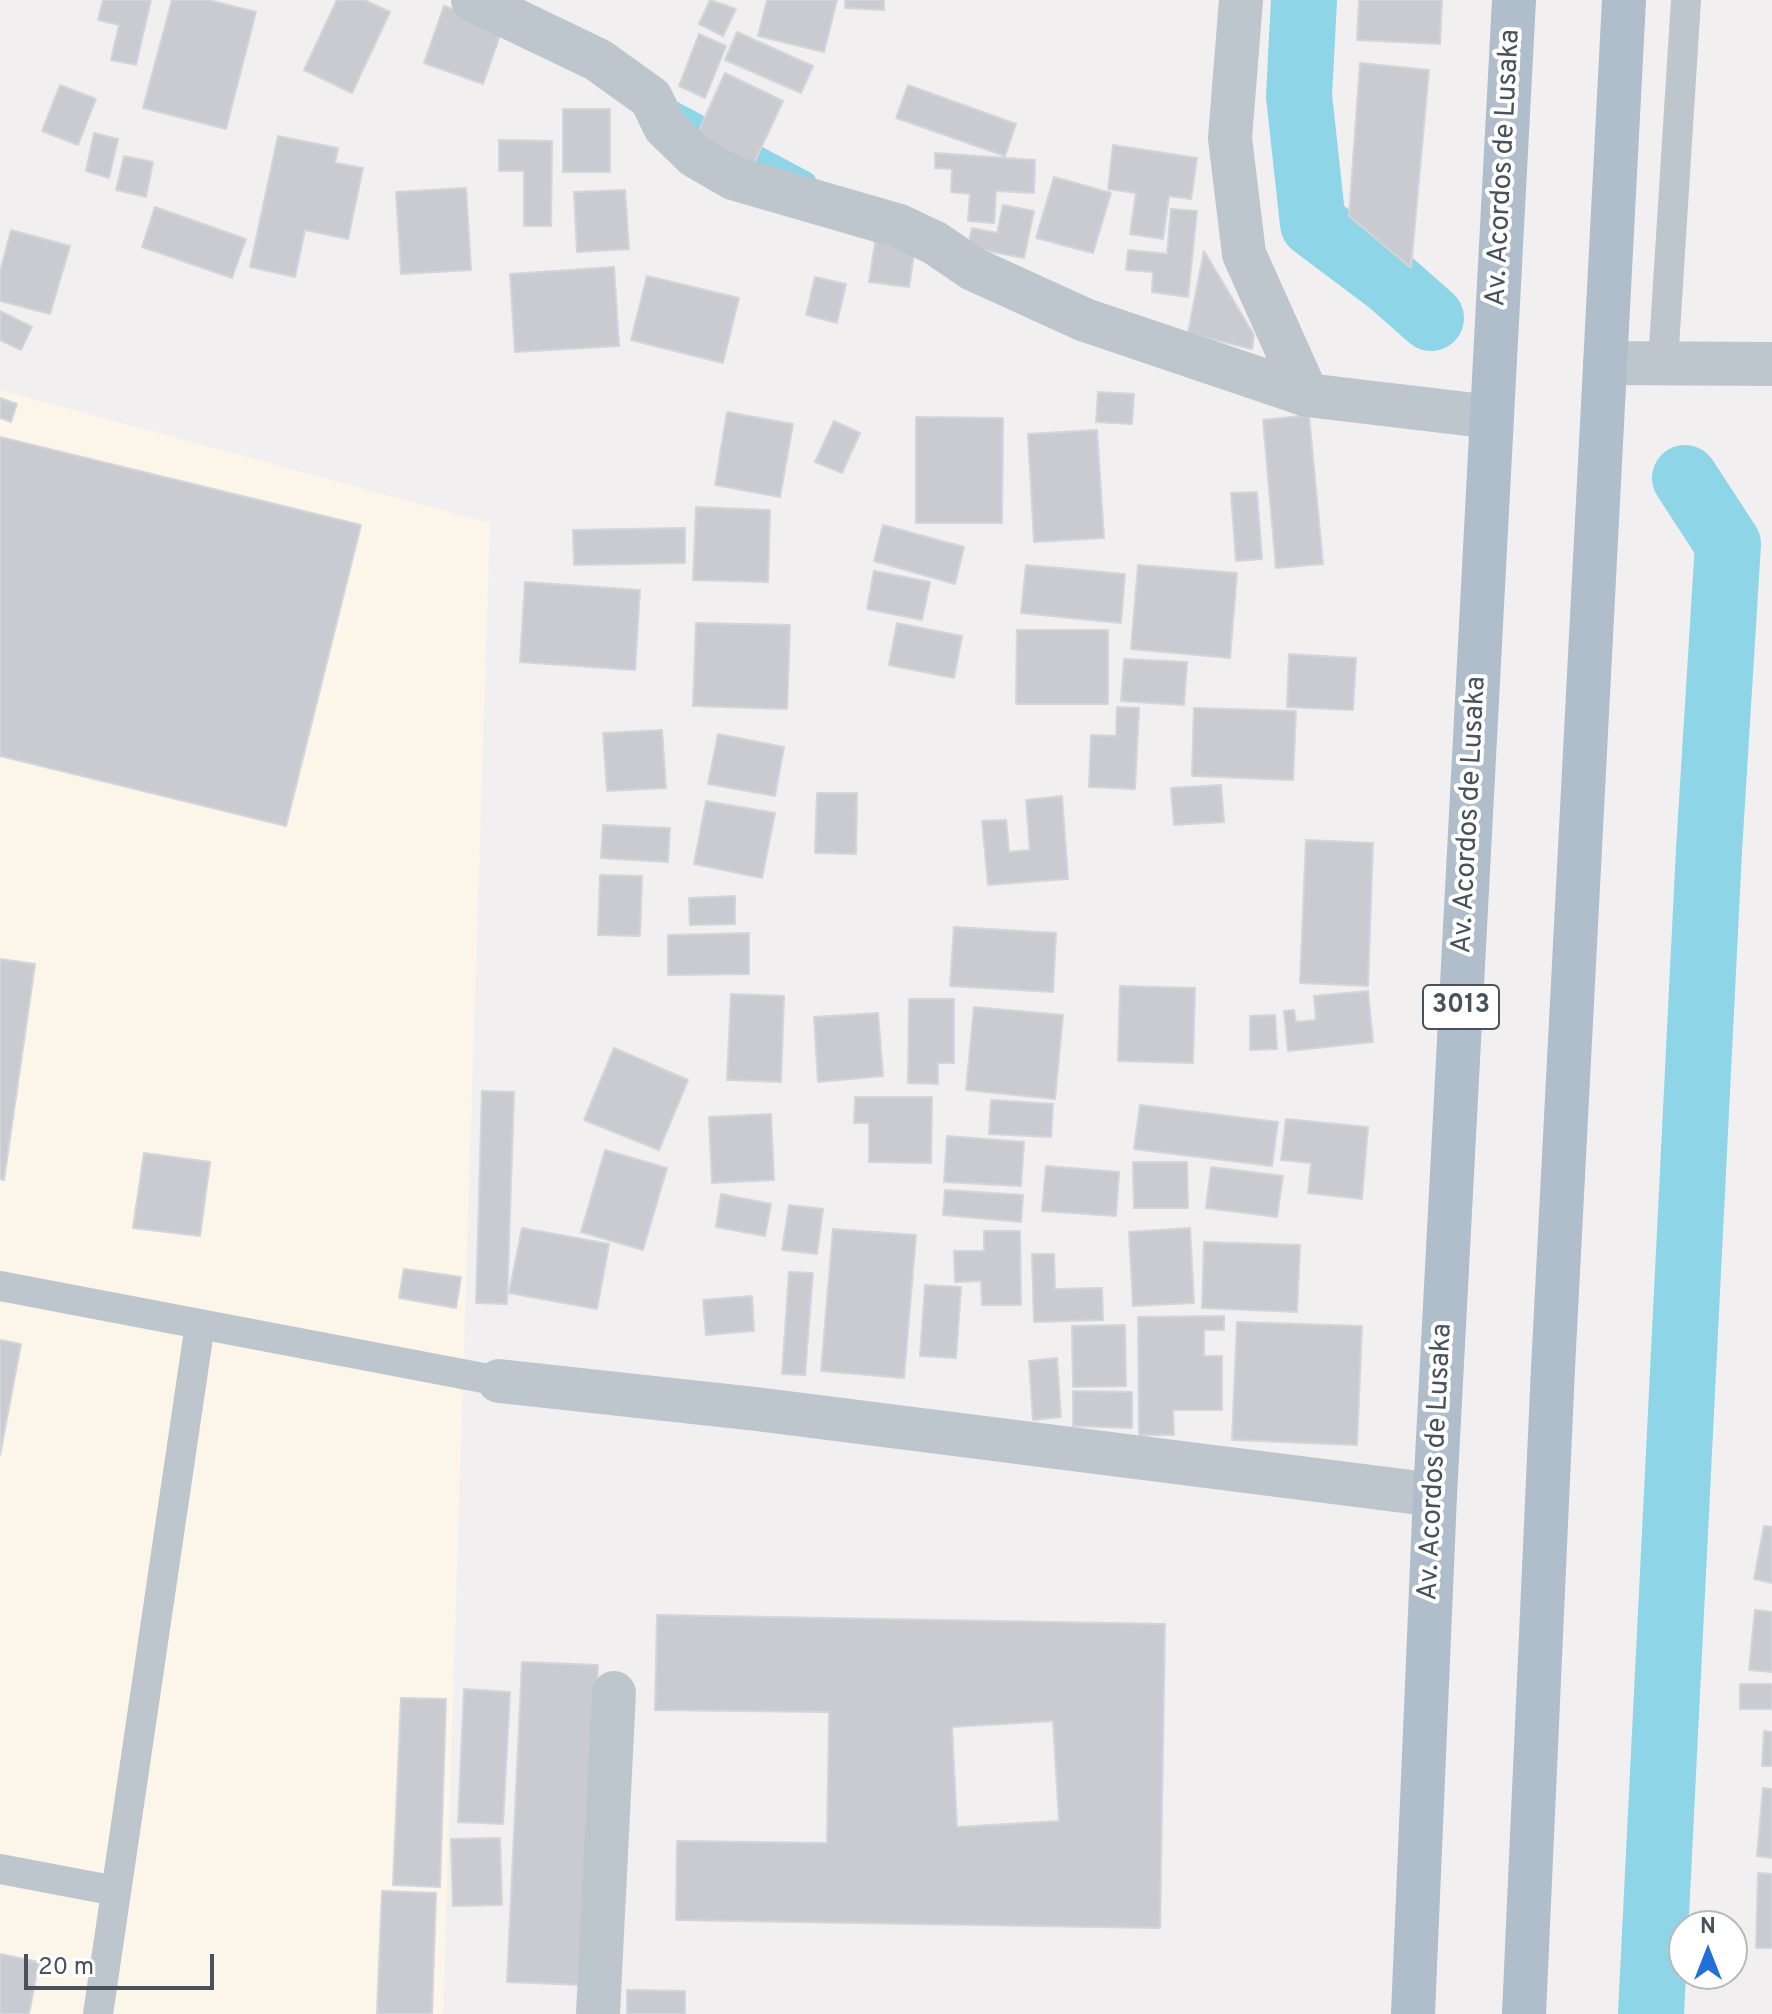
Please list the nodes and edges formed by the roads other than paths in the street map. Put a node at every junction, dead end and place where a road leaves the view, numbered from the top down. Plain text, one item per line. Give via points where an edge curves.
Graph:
1 (473, 0) edge
2 (1241, 0) edge
3 (1514, 0) edge
4 (1624, 0) edge
5 (1686, 0) edge
6 (1605, 363) junction
7 (1663, 363) junction
8 (1772, 364) edge
9 (1307, 395) junction
10 (1492, 417) junction
11 (0, 1286) edge
12 (200, 1324) junction
13 (499, 1381) joint
14 (1435, 1495) junction
15 (614, 1693) dead end
16 (0, 1869) edge
17 (116, 1891) junction
18 (98, 2014) edge
19 (598, 2014) edge
20 (1413, 2014) edge
21 (1524, 2014) edge

1 - 9 street via 598,60 651,98 665,127 695,156 733,178 899,226 973,269 1085,320
2 - 9 street via 1230,138 1244,254
3 - 10 main road, Av. Acordos de Lusaka / 3013
4 - 6 main road
5 - 7 lane
6 - 7 street
6 - 21 main road
7 - 8 street
9 - 10 street
10 - 14 main road, Av. Acordos de Lusaka / 3013
11 - 12 lane
12 - 13 lane
12 - 17 lane
13 - 14 street
14 - 20 main road, Av. Acordos de Lusaka / 3013
15 - 19 street
16 - 17 lane
17 - 18 lane

